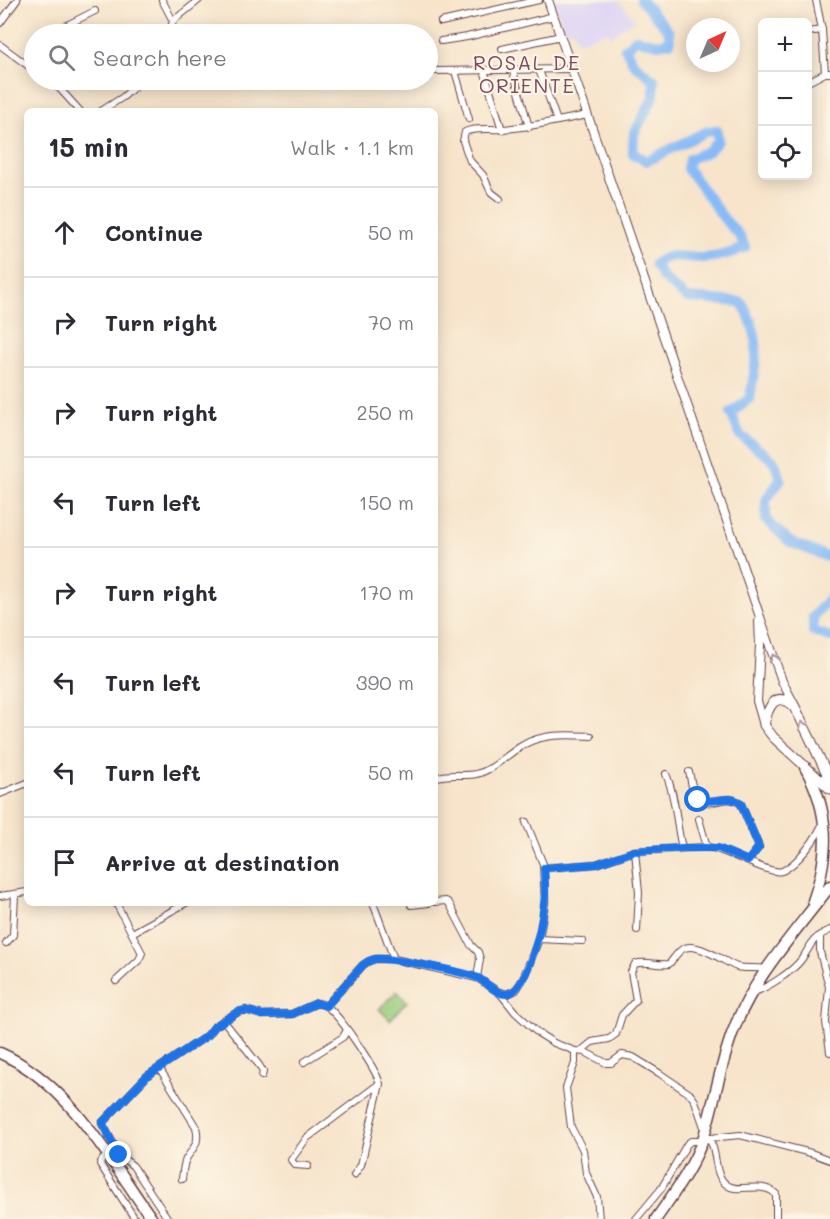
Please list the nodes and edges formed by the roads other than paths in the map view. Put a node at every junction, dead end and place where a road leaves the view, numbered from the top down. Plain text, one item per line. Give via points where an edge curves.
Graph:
1 (17, 0) edge
2 (162, 0) edge
3 (199, 0) edge
4 (539, 0) edge
5 (548, 0) edge
6 (816, 0) edge
7 (95, 11) dead end
8 (554, 16) junction
9 (173, 21) junction
10 (441, 22) dead end
11 (0, 23) edge
12 (69, 24) edge
13 (172, 24) edge
14 (822, 30) junction
15 (812, 31) edge
16 (561, 36) junction
17 (441, 41) dead end
18 (0, 45) edge
19 (502, 49) dead end
20 (24, 62) edge
21 (571, 69) junction
22 (484, 70) junction
23 (539, 70) junction
24 (438, 71) edge
25 (455, 71) junction
26 (513, 71) junction
27 (828, 73) edge
28 (812, 80) edge
29 (60, 90) edge
30 (131, 90) edge
31 (77, 108) edge
32 (106, 108) edge
33 (587, 115) junction
34 (469, 119) dead end
35 (557, 121) junction
36 (529, 127) junction
37 (502, 129) junction
38 (500, 199) dead end
39 (758, 608) junction
40 (795, 707) junction
41 (764, 725) junction
42 (591, 736) dead end
43 (805, 767) junction
44 (689, 772) dead end
45 (666, 774) dead end
46 (438, 777) edge
47 (829, 778) edge
48 (0, 784) edge
49 (24, 784) edge
50 (830, 789) edge
51 (2, 793) edge
52 (826, 816) junction
53 (699, 819) dead end
54 (526, 822) dead end
55 (816, 839) junction
56 (829, 841) edge
57 (707, 847) junction
58 (682, 848) junction
59 (634, 851) junction
60 (748, 861) junction
61 (544, 868) junction
62 (830, 886) edge
63 (24, 893) edge
64 (15, 895) junction
65 (825, 895) edge
66 (0, 896) edge
67 (438, 902) edge
68 (118, 906) edge
69 (181, 906) edge
70 (374, 906) edge
71 (806, 917) junction
72 (637, 930) dead end
73 (830, 930) edge
74 (132, 933) junction
75 (820, 934) junction
76 (539, 939) junction
77 (582, 941) dead end
78 (6, 943) dead end
79 (394, 959) junction
80 (765, 969) junction
81 (477, 978) junction
82 (116, 981) dead end
83 (499, 992) junction
84 (750, 993) junction
85 (326, 1006) junction
86 (223, 1020) junction
87 (347, 1030) junction
88 (578, 1051) junction
89 (830, 1052) edge
90 (0, 1053) edge
91 (304, 1062) dead end
92 (160, 1069) junction
93 (262, 1076) dead end
94 (380, 1084) junction
95 (705, 1136) junction
96 (114, 1156) junction
97 (830, 1160) edge
98 (308, 1166) dead end
99 (354, 1174) dead end
100 (182, 1179) dead end
101 (135, 1219) edge
102 (152, 1219) edge
103 (168, 1219) edge
104 (599, 1219) edge
105 (636, 1219) edge
106 (656, 1219) edge
107 (776, 1219) edge

1 - 11 street
2 - 9 street
3 - 9 street
4 - 10 street
5 - 8 main road
6 - 14 street
7 - 12 street
8 - 16 main road
8 - 17 street
9 - 13 street
14 - 15 street
14 - 27 street
16 - 19 street
16 - 21 main road
18 - 20 street
21 - 23 street
21 - 33 main road
22 - 25 street
22 - 26 street
22 - 37 street
23 - 26 street
23 - 35 street
24 - 25 street
25 - 34 street
26 - 36 street
27 - 28 street
29 - 31 street
30 - 32 street
33 - 35 street
33 - 39 main road
35 - 36 street
36 - 37 street
37 - 38 street via 472,129 463,137 470,162
40 -> 39 main road via 782,681
39 - 41 main road via 757,701
40 - 41 main road via 789,701 774,701
47 -> 40 main road
41 - 43 main road
42 - 46 street via 558,734 524,745 476,774
43 - 50 main road
43 - 52 highway
44 - 60 street via 698,800 732,799 741,804 759,847
45 - 58 street
48 - 51 street
49 - 51 street
52 - 55 street
52 - 56 highway
53 - 57 street
54 - 61 street
55 - 56 highway
55 - 60 street via 781,871
56 - 71 highway via 823,878
57 - 58 street
57 - 60 street
58 - 59 street
59 - 61 street via 596,864
59 - 72 street via 639,893
61 - 76 street via 545,903
62 - 65 highway
63 - 64 street
64 - 66 street
64 - 78 street via 13,935
65 - 71 highway
67 - 81 street via 449,903 478,952
68 - 74 street
69 - 74 street
70 - 79 street
71 - 80 highway
73 - 75 street
74 - 82 street via 142,953
75 - 84 street via 800,961 764,989
75 - 89 street via 820,952 829,987 826,1022
76 - 77 street
76 - 83 street via 516,990
79 - 81 street
79 - 85 street via 369,961
80 - 84 highway
80 - 88 street via 740,968 713,953 689,947 669,964 635,964 631,972 636,1000 622,1015 616,1034
81 - 83 street
83 - 88 street via 538,1033
84 - 95 highway via 731,1035
85 - 86 street via 317,1003 292,1014 262,1015 245,1010
85 - 87 street
86 - 92 street
86 - 93 street via 259,1065
87 - 91 street via 343,1037
87 - 94 street
88 - 95 street via 606,1063 622,1056 633,1057 659,1073 690,1094
88 - 104 street via 566,1088 571,1127 583,1150 586,1173 597,1197
90 - 96 highway via 28,1068 61,1095
92 - 96 street via 147,1076 102,1123
92 - 100 street via 198,1134
94 - 98 street via 307,1138 291,1160 295,1165
94 - 99 street via 361,1165
95 - 97 street via 740,1135
95 - 105 street via 687,1144 661,1189
95 - 106 highway
95 - 107 street via 715,1151 719,1175 729,1187 762,1187 776,1194
96 - 101 street via 100,1164
96 - 102 highway
96 - 103 street via 133,1166

